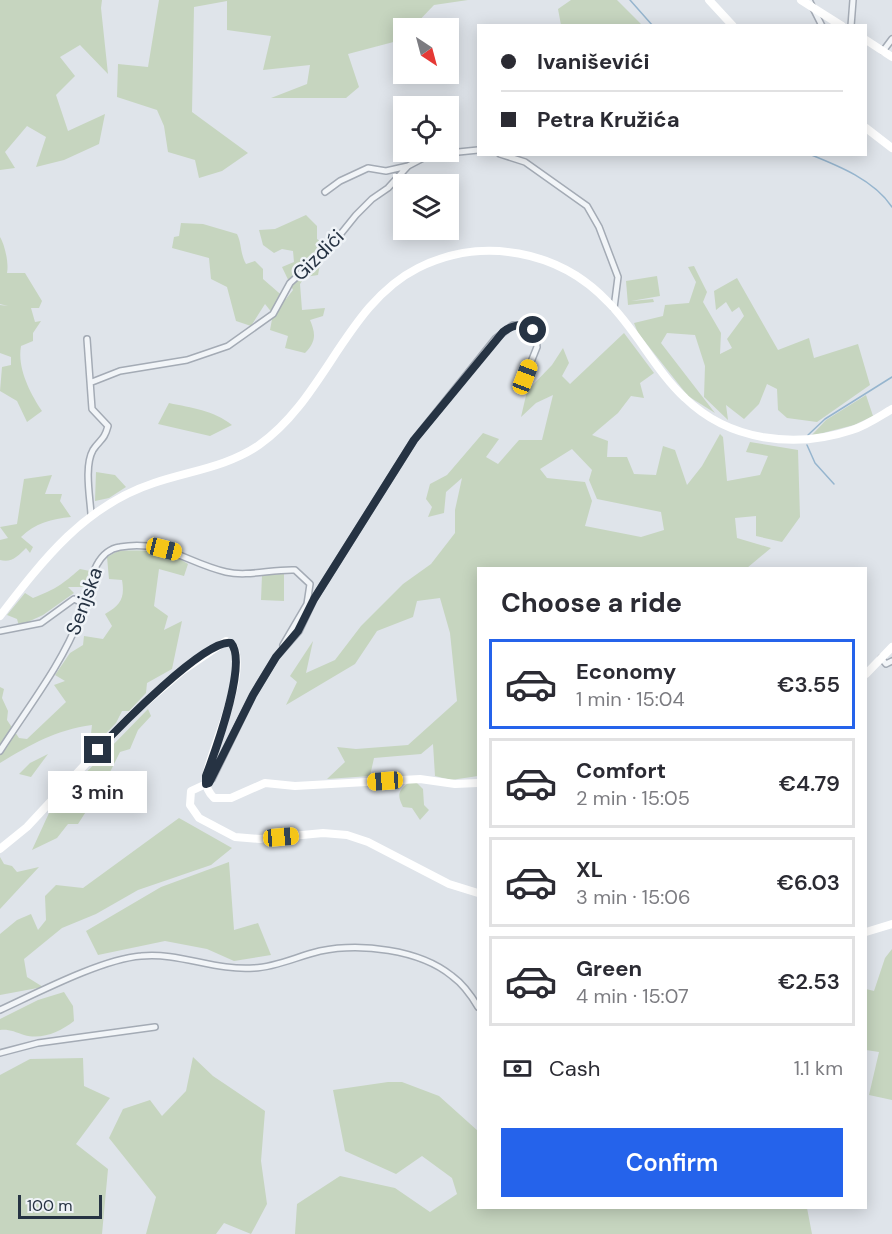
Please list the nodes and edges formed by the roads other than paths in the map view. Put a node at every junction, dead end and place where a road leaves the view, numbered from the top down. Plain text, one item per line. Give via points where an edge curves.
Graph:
1 (709, 0) edge
2 (801, 0) edge
3 (853, 0) edge
4 (810, 3) edge
5 (731, 24) edge
6 (821, 24) edge
7 (839, 24) edge
8 (851, 24) edge
9 (892, 39) edge
10 (867, 41) edge
11 (883, 51) junction
12 (892, 57) edge
13 (867, 129) edge
14 (892, 148) edge
15 (477, 150) edge
16 (506, 156) edge
17 (408, 166) junction
18 (325, 192) dead end
19 (614, 308) junction
20 (87, 339) dead end
21 (525, 377) dead end
22 (92, 381) junction
23 (892, 410) edge
24 (91, 514) junction
25 (85, 604) junction
26 (0, 616) edge
27 (0, 631) edge
28 (892, 647) edge
29 (276, 657) junction
30 (881, 658) junction
31 (892, 661) edge
32 (867, 673) edge
33 (0, 751) edge
34 (477, 783) edge
35 (206, 784) junction
36 (0, 849) edge
37 (477, 893) edge
38 (892, 924) edge
39 (867, 932) edge
40 (477, 1005) edge
41 (0, 1010) edge
42 (154, 1027) dead end
43 (0, 1053) edge

1 - 5 street
2 - 4 street
3 - 8 street
4 - 6 street
4 - 7 street
9 - 11 street
10 - 11 street
11 - 12 street
13 - 14 street
15 - 17 street, Gizdići via 429,155
16 - 19 street via 525,162 587,206 618,277
17 - 18 street via 386,171 368,168
17 - 22 street, Gizdići via 290,283 273,314 228,346 187,360 120,371
19 - 23 street via 684,398 709,417 740,432 780,440 819,438 854,430
19 - 24 street via 586,282 558,265 514,252 466,252 417,269 379,298 301,407 271,436 241,456 153,483
20 - 22 street
21 - 29 street via 537,347 533,330 513,325 495,339 414,440 298,631
22 - 24 street via 92,409 108,426 89,465
24 - 26 street via 41,562
25 - 27 street via 74,599 41,623
25 - 29 street, Senjska via 94,568 103,554 118,547 149,545 226,572 294,570 310,584 310,595
25 - 33 street, Senjska via 71,641
28 - 30 street
29 - 35 street
30 - 31 street via 886,664
30 - 32 street
34 - 35 street via 420,779 295,786 266,783 222,799 210,795
35 - 36 street via 233,684 235,647 225,641 182,670 131,715 27,827
35 - 37 street via 191,792 192,811 235,837 347,835 449,884
38 - 39 street
40 - 41 street via 465,987 435,965 352,947 320,951 257,968 232,969 169,956 140,956 86,973
42 - 43 street via 38,1043

